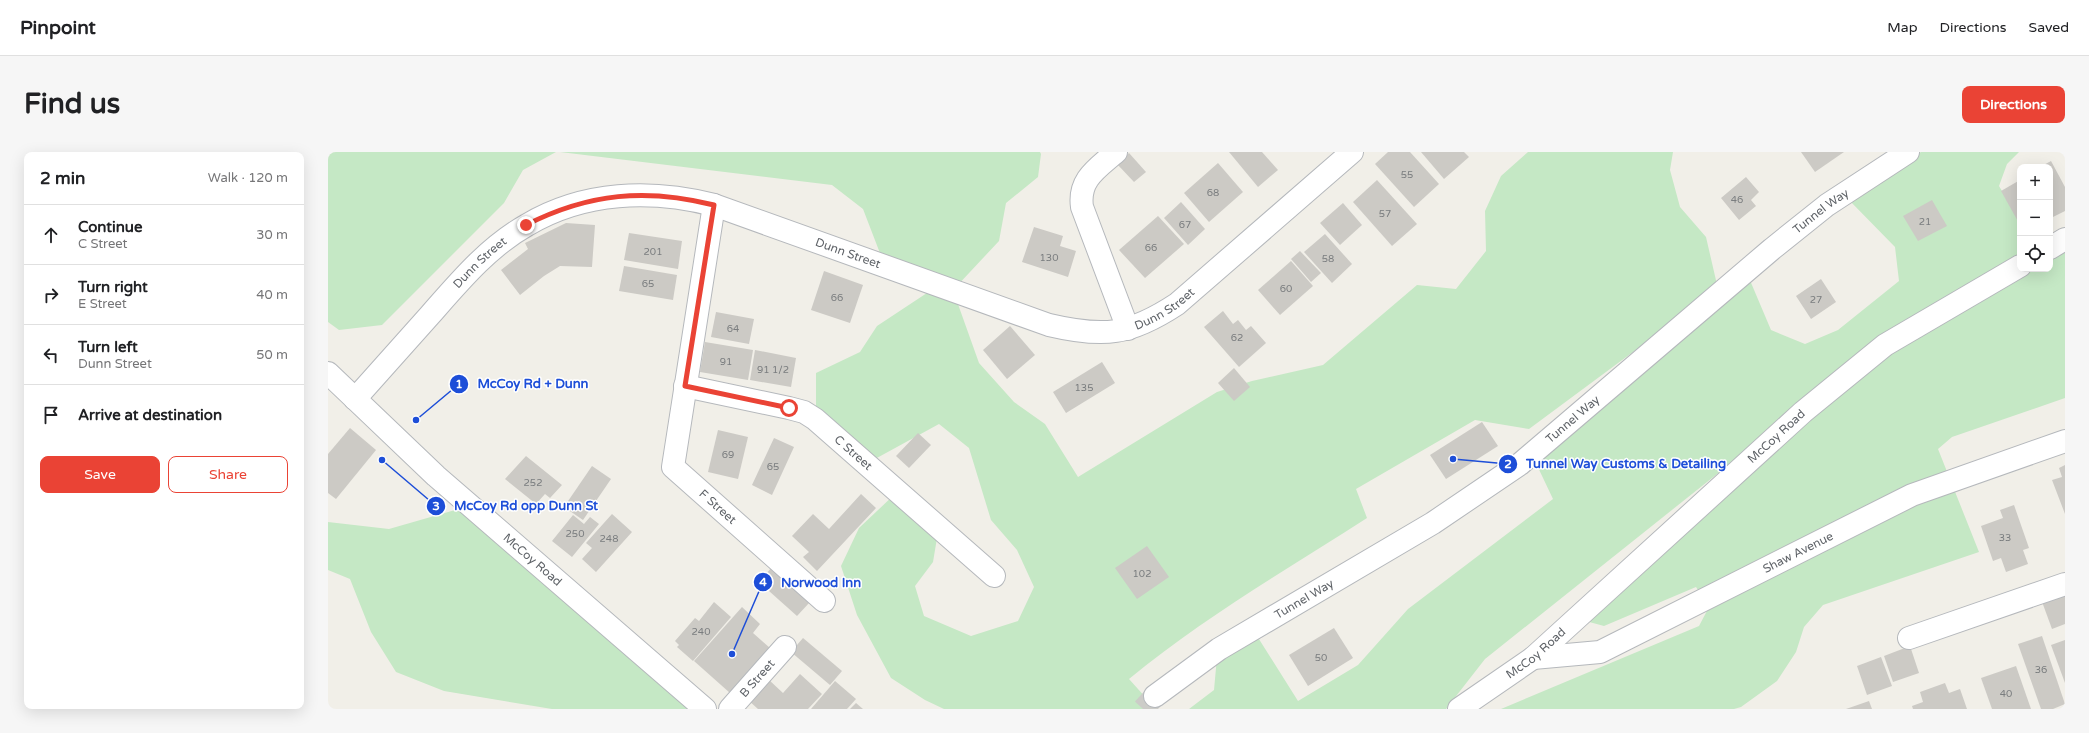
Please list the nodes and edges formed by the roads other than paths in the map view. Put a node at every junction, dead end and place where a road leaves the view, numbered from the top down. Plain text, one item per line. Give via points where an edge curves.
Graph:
1 (1116, 152) edge
2 (1352, 152) edge
3 (1908, 152) edge
4 (714, 205) junction
5 (2065, 239) edge
6 (2053, 246) edge
7 (2017, 268) edge
8 (1128, 329) junction
9 (328, 373) edge
10 (685, 386) junction
11 (355, 399) junction
12 (2065, 441) edge
13 (994, 576) dead end
14 (2065, 584) edge
15 (824, 601) dead end
16 (1908, 638) dead end
17 (784, 647) dead end
18 (1533, 658) junction
19 (1156, 696) tunnel mouth
20 (705, 709) edge
21 (730, 709) edge
22 (1459, 709) edge

1 - 8 street via 1086,180 1080,197
2 - 8 street, Dunn Street via 1177,304 1153,320
3 - 19 street, Tunnel Way via 1827,205 1772,249 1520,464 1433,523 1219,649
4 - 8 street, Dunn Street via 1049,325 1075,331 1102,333
4 - 10 street
4 - 11 street, Dunn Street via 670,196 608,196 580,202 526,225 484,257 459,281
5 - 6 street
7 - 18 street, McCoy Road via 1885,345 1803,412
9 - 11 street, McCoy Road
10 - 13 street, C Street via 804,412
10 - 15 street, F Street via 672,467
11 - 20 street, McCoy Road via 436,476
12 - 18 street, Shaw Avenue via 1912,495 1600,652
14 - 16 street
17 - 21 street, B Street
18 - 22 street, McCoy Road

